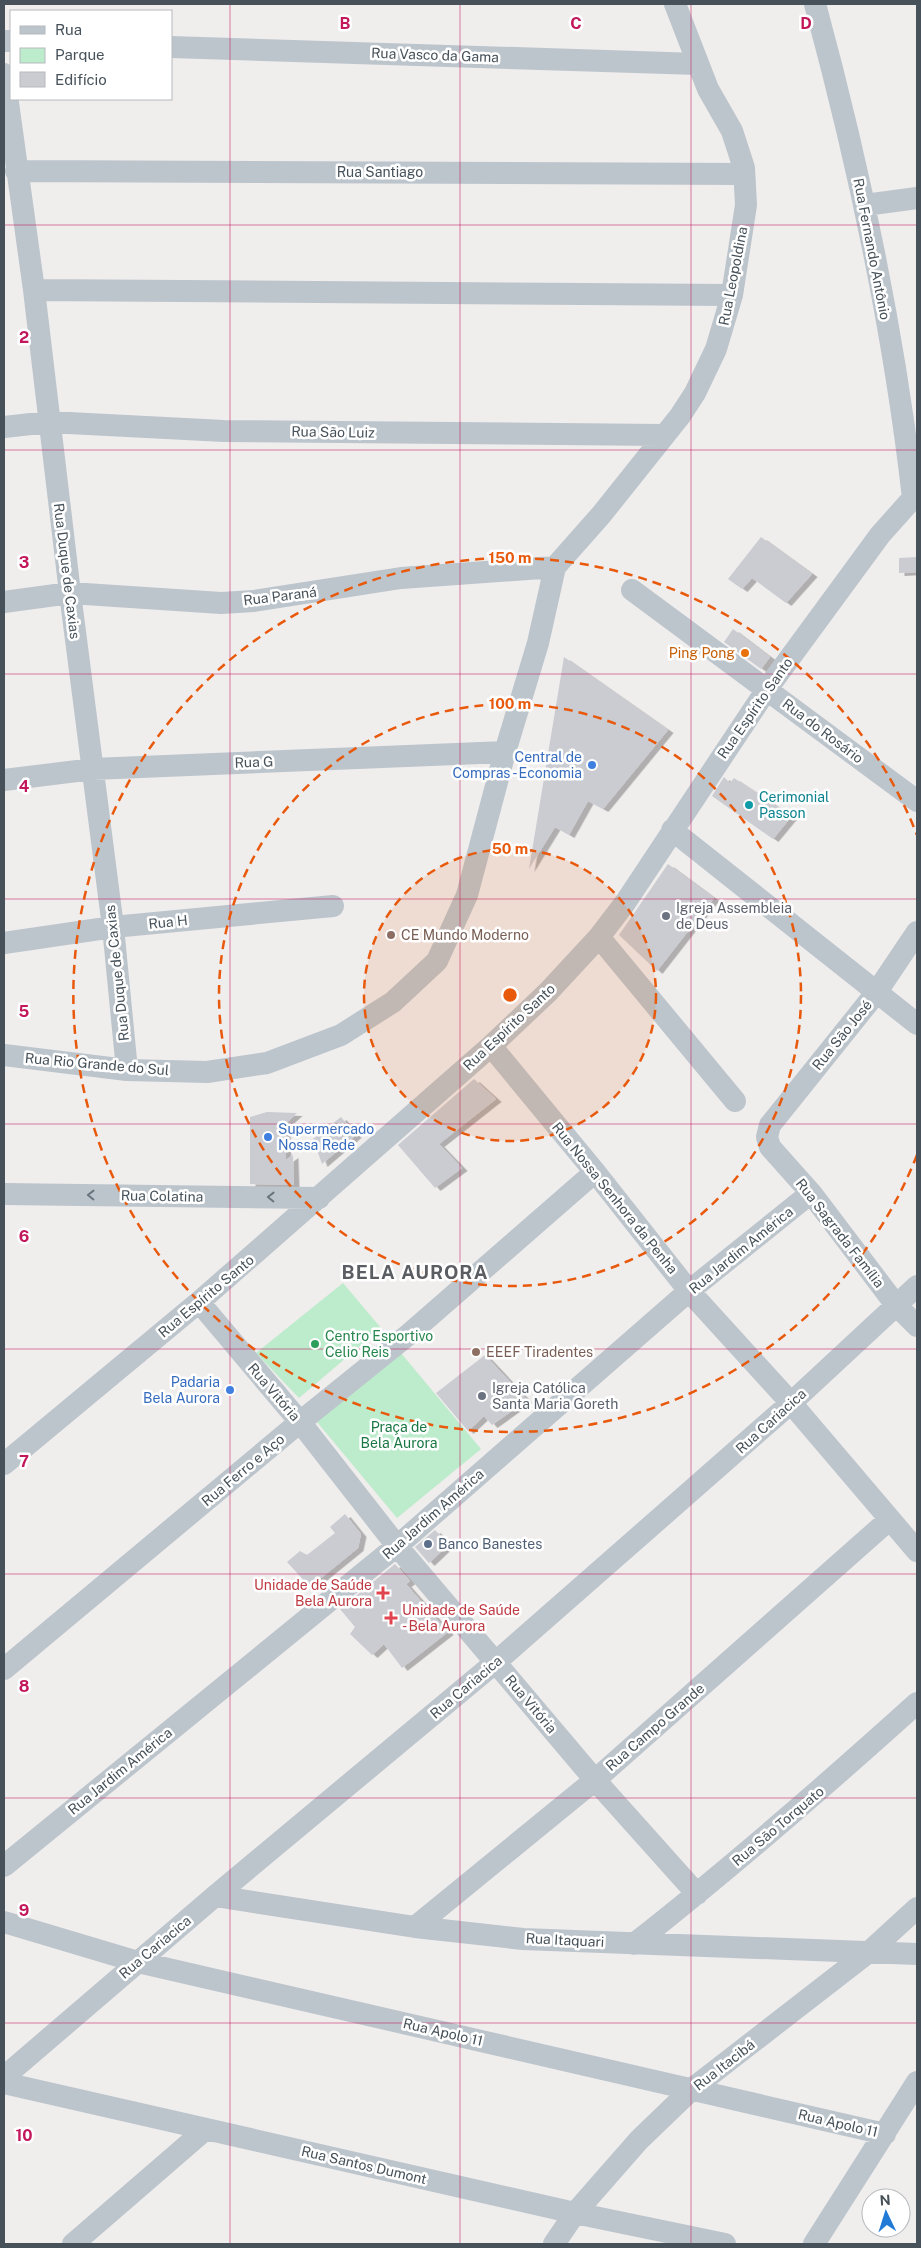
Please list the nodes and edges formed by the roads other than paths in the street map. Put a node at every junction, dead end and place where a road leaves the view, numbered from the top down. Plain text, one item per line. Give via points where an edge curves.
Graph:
1 (675, 4) edge
2 (815, 4) edge
3 (172, 46) edge
4 (698, 64) junction
5 (4, 74) edge
6 (16, 171) junction
7 (744, 174) junction
8 (917, 198) edge
9 (865, 205) junction
10 (34, 290) junction
11 (732, 295) junction
12 (49, 422) junction
13 (911, 425) edge
14 (4, 427) edge
15 (663, 435) junction
16 (915, 501) edge
17 (555, 567) junction
18 (632, 590) dead end
19 (70, 593) junction
20 (4, 602) edge
21 (767, 689) junction
22 (505, 752) junction
23 (93, 769) junction
24 (4, 780) edge
25 (917, 801) edge
26 (672, 830) junction
27 (333, 906) dead end
28 (113, 927) junction
29 (917, 932) edge
30 (599, 937) junction
31 (4, 943) edge
32 (876, 992) junction
33 (917, 1024) edge
34 (491, 1046) junction
35 (4, 1055) edge
36 (127, 1070) junction
37 (735, 1101) dead end
38 (767, 1137) joint
39 (595, 1172) junction
40 (811, 1193) junction
41 (4, 1194) edge
42 (319, 1198) junction
43 (917, 1286) edge
44 (690, 1291) junction
45 (199, 1302) junction
46 (896, 1305) junction
47 (917, 1326) edge
48 (791, 1403) junction
49 (300, 1422) junction
50 (4, 1464) edge
51 (890, 1519) junction
52 (397, 1546) junction
53 (917, 1551) edge
54 (496, 1662) junction
55 (4, 1669) edge
56 (917, 1702) edge
57 (595, 1780) junction
58 (4, 1866) edge
59 (697, 1894) junction
60 (215, 1896) junction
61 (917, 1908) edge
62 (4, 1922) edge
63 (414, 1927) junction
64 (634, 1944) junction
65 (870, 1952) junction
66 (917, 1954) edge
67 (138, 1962) junction
68 (4, 2077) edge
69 (4, 2082) edge
70 (917, 2082) edge
71 (692, 2089) junction
72 (206, 2129) junction
73 (885, 2134) junction
74 (575, 2213) junction
75 (73, 2244) edge
76 (554, 2244) edge
77 (725, 2244) edge
78 (814, 2244) edge

1 - 4 street, Rua Leopoldina
2 - 9 street, Rua Fernando Antônio
3 - 4 street, Rua Vasco da Gama
4 - 7 street, Rua Leopoldina via 732,131
5 - 6 street, Rua Duque de Caxias
6 - 7 street, Rua Santiago
6 - 10 street, Rua Duque de Caxias
7 - 11 street, Rua Leopoldina via 745,213
8 - 9 street
9 - 13 street, Rua Fernando Antônio
10 - 11 street
10 - 12 street, Rua Duque de Caxias
11 - 15 street, Rua Leopoldina via 706,371 680,416
12 - 14 street, Rua São Luiz
12 - 15 street, Rua São Luiz via 224,431
12 - 19 street, Rua Duque de Caxias
13 - 16 street, Rua Fernando Antônio
15 - 17 street, Rua Leopoldina via 601,515
16 - 21 street, Rua Espírito Santo via 880,535
17 - 19 street, Rua Paraná via 401,578 254,601 221,603
17 - 22 street, Rua Rio Grande do Sul via 538,643
18 - 21 street, Rua do Rosário
19 - 20 street, Rua Paraná
19 - 23 street, Rua Duque de Caxias
21 - 25 street, Rua do Rosário
21 - 26 street, Rua Espírito Santo
22 - 23 street, Rua G
22 - 36 street, Rua Rio Grande do Sul via 467,895 437,960 393,1002 341,1035 267,1063 207,1072
23 - 24 street, Rua G
23 - 28 street, Rua Duque de Caxias
26 - 30 street, Rua Espírito Santo
26 - 32 street
27 - 28 street, Rua H
28 - 31 street, Rua H
28 - 36 street, Rua Duque de Caxias
29 - 32 street, Rua São José
30 - 34 street, Rua Espírito Santo
30 - 37 street
32 - 33 street
32 - 38 street, Rua São José via 770,1125
34 - 39 street, Rua Nossa Senhora da Penha
34 - 42 street, Rua Espírito Santo
35 - 36 street, Rua Rio Grande do Sul
38 - 40 street, Rua Sagrada Família via 770,1147
39 - 44 street, Rua Nossa Senhora da Penha
39 - 49 street, Rua Ferro e Aço via 408,1336
40 - 44 street, Rua Jardim América
40 - 46 street, Rua Sagrada Família
42 -> 41 street, Rua Colatina
42 - 45 street, Rua Espírito Santo
43 - 46 street, Rua Cariacica
44 - 48 street, Rua Nossa Senhora da Penha
44 - 52 street, Rua Jardim América
45 - 49 street, Rua Vitória
45 - 50 street, Rua Espírito Santo
46 - 47 street, Rua Sagrada Família
46 - 48 street, Rua Cariacica
48 - 51 street, Rua Nossa Senhora da Penha
48 - 54 street, Rua Cariacica
49 - 52 street, Rua Vitória
49 - 55 street, Rua Ferro e Aço
51 - 53 street, Rua Nossa Senhora da Penha
51 - 57 street, Rua Campo Grande
52 - 54 street, Rua Vitória
52 - 58 street, Rua Jardim América
54 - 57 street, Rua Vitória
54 - 60 street, Rua Cariacica
56 - 59 street, Rua São Torquato via 805,1804
57 - 59 street, Rua Vitória
57 - 63 street, Rua Campo Grande
59 - 64 street, Rua São Torquato
60 - 63 street, Rua Itaquari
60 - 67 street, Rua Cariacica
61 - 65 street, Rua Itacibá
62 - 67 street, Rua Apolo 11
63 - 64 street, Rua Itaquari via 523,1939
64 - 65 street, Rua Itaquari
65 - 66 street, Rua Itaquari
65 - 71 street, Rua Itacibá
67 - 68 street, Rua Cariacica
67 - 71 street, Rua Apolo 11
69 - 72 street, Rua Santos Dumont
70 - 73 street
71 - 73 street, Rua Apolo 11
71 - 74 street, Rua Itacibá via 639,2140
72 - 74 street, Rua Santos Dumont
72 - 75 street
73 - 78 street
74 - 76 street, Rua Itacibá
74 - 77 street, Rua Santos Dumont

